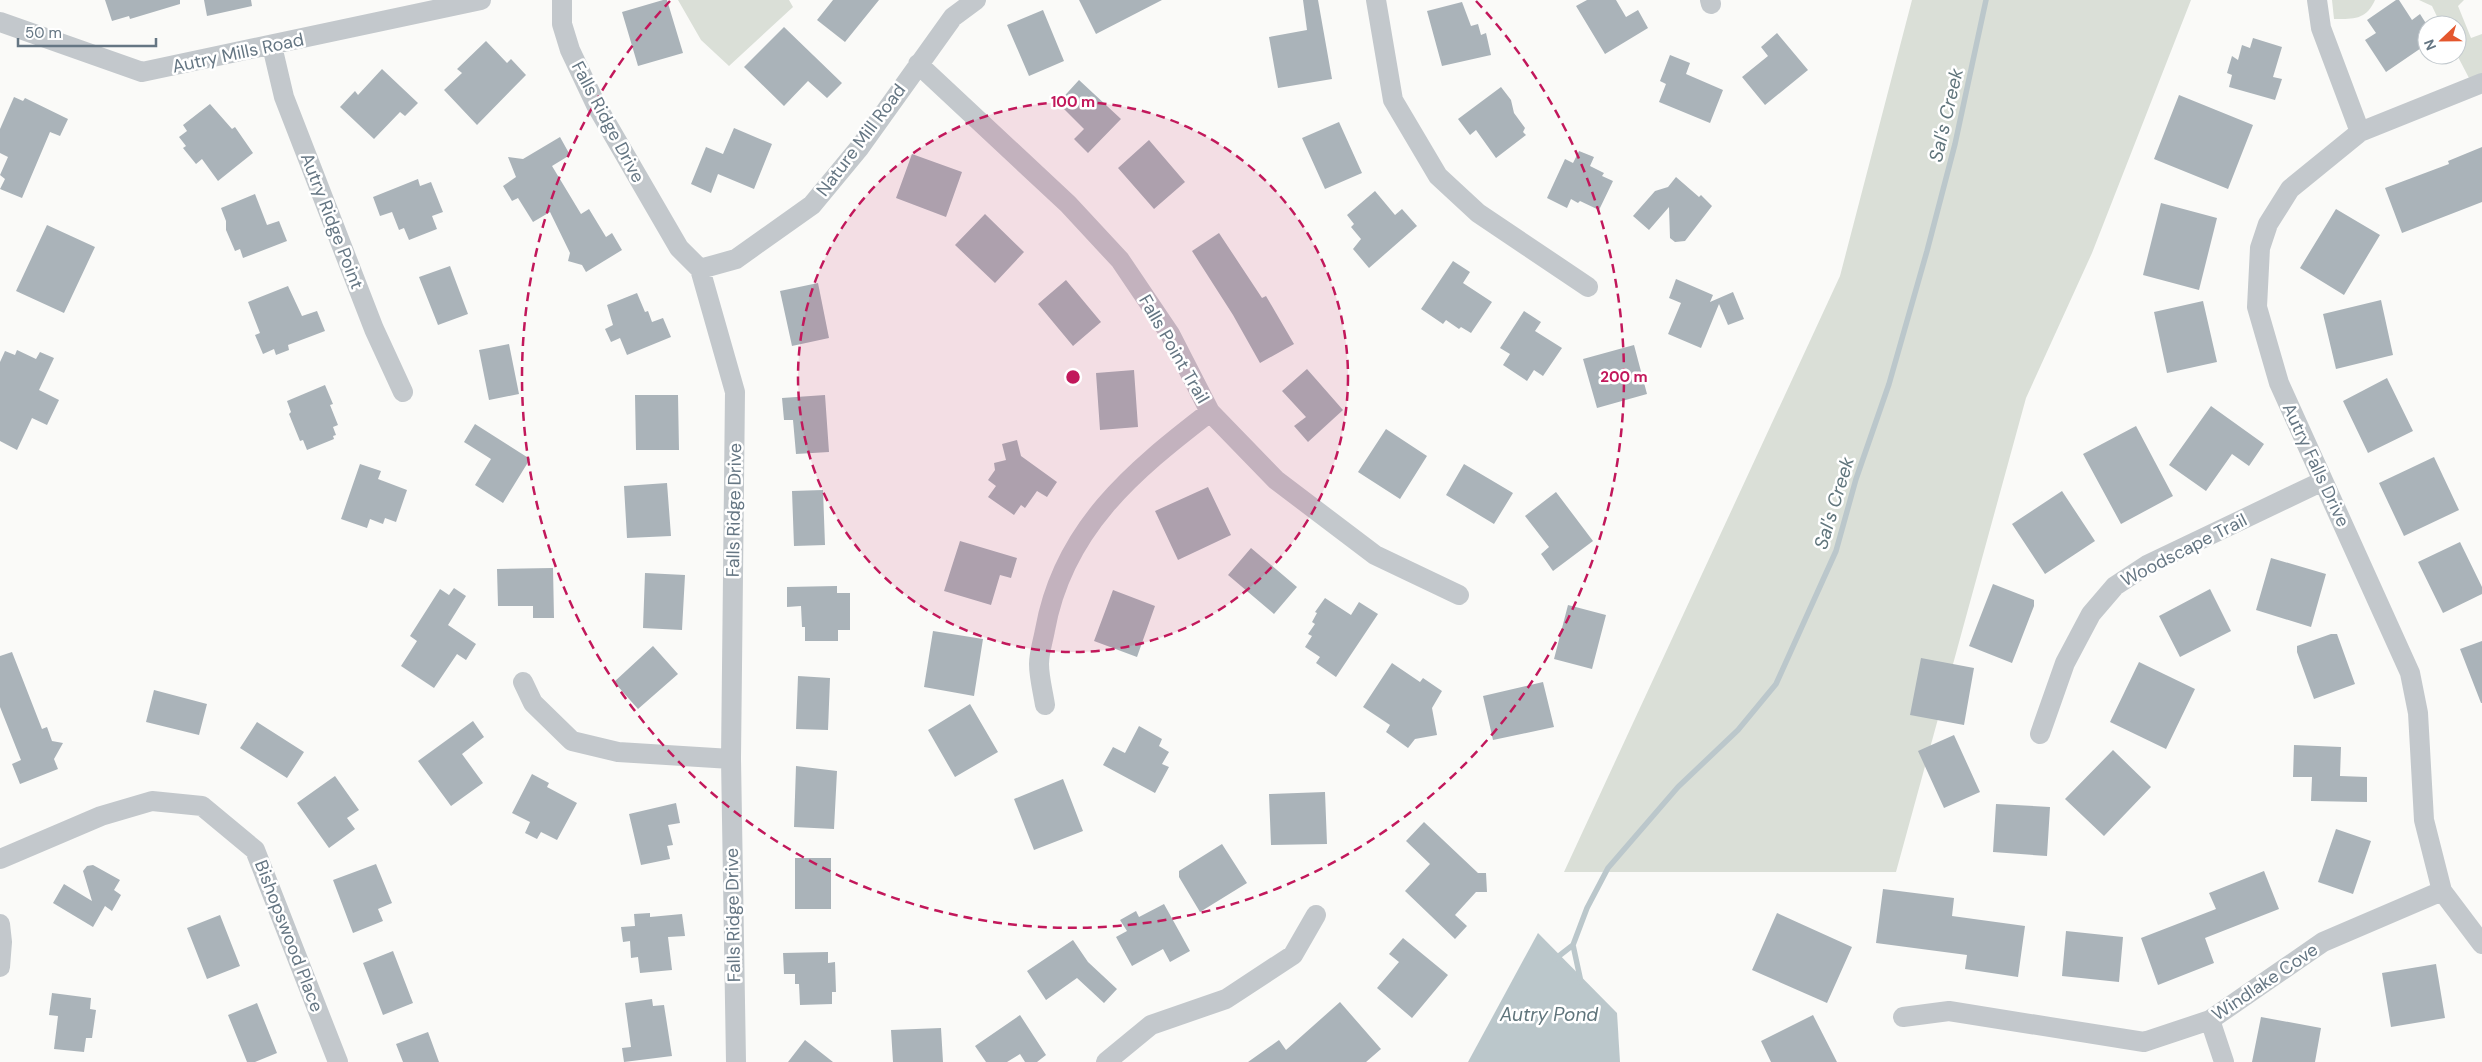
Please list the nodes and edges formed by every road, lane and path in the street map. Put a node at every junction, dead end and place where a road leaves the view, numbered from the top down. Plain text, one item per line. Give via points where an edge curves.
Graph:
1 (481, 0) edge
2 (562, 0) edge
3 (976, 0) edge
4 (1376, 0) edge
5 (2317, 0) edge
6 (0, 22) edge
7 (272, 46) junction
8 (918, 64) junction
9 (2482, 83) edge
10 (2360, 132) junction
11 (700, 270) junction
12 (1588, 286) dead end
13 (403, 392) dead end
14 (1210, 412) junction
15 (2323, 481) junction
16 (1459, 595) dead end
17 (523, 682) dead end
18 (1045, 705) dead end
19 (2040, 734) dead end
20 (731, 759) junction
21 (0, 859) edge
22 (2442, 892) junction
23 (1316, 915) dead end
24 (0, 924) edge
25 (2482, 944) edge
26 (0, 967) edge
27 (1903, 1017) dead end
28 (2210, 1020) junction
29 (338, 1062) edge
30 (736, 1062) edge
31 (1106, 1062) edge
32 (2224, 1062) edge

1 - 7 street, Autry Mills Road
2 - 11 street, Falls Ridge Drive via 562,24 570,50 596,105 679,248
3 - 8 street, Nature Mill Road via 952,17
4 - 12 street via 1393,100 1438,176 1478,213
5 - 10 street via 2321,28
6 - 7 street, Autry Mills Road via 142,72
7 - 13 street, Autry Ridge Point via 284,97 374,329
8 - 11 street, Nature Mill Road via 860,147 812,205 736,259
8 - 14 street, Falls Point Trail via 1068,204 1120,260 1170,334
9 - 10 street, Autry Falls Drive
10 - 15 street, Autry Falls Drive via 2290,189 2268,224 2260,248 2257,307 2279,383
11 - 20 street, Falls Ridge Drive via 735,392
14 - 16 street, Falls Point Trail via 1276,480 1375,555
14 - 18 street via 1152,457 1104,504 1071,553 1048,609 1039,663
15 - 19 street, Woodscape Trail via 2147,565 2114,586 2092,614 2065,663
15 - 22 street, Autry Falls Drive via 2410,673 2418,713 2424,820
17 - 20 street via 533,703 572,741 618,752
20 - 30 street, Falls Ridge Drive
21 - 29 street, Bishopswood Place via 101,816 152,801 202,806 255,850
22 - 25 street, Autry Falls Drive
22 - 28 street, Windlake Cove via 2323,942
23 - 31 street via 1292,955 1226,999 1151,1025
24 - 26 street
27 - 28 street, Windlake Cove via 1950,1011 2144,1042
28 - 32 street

